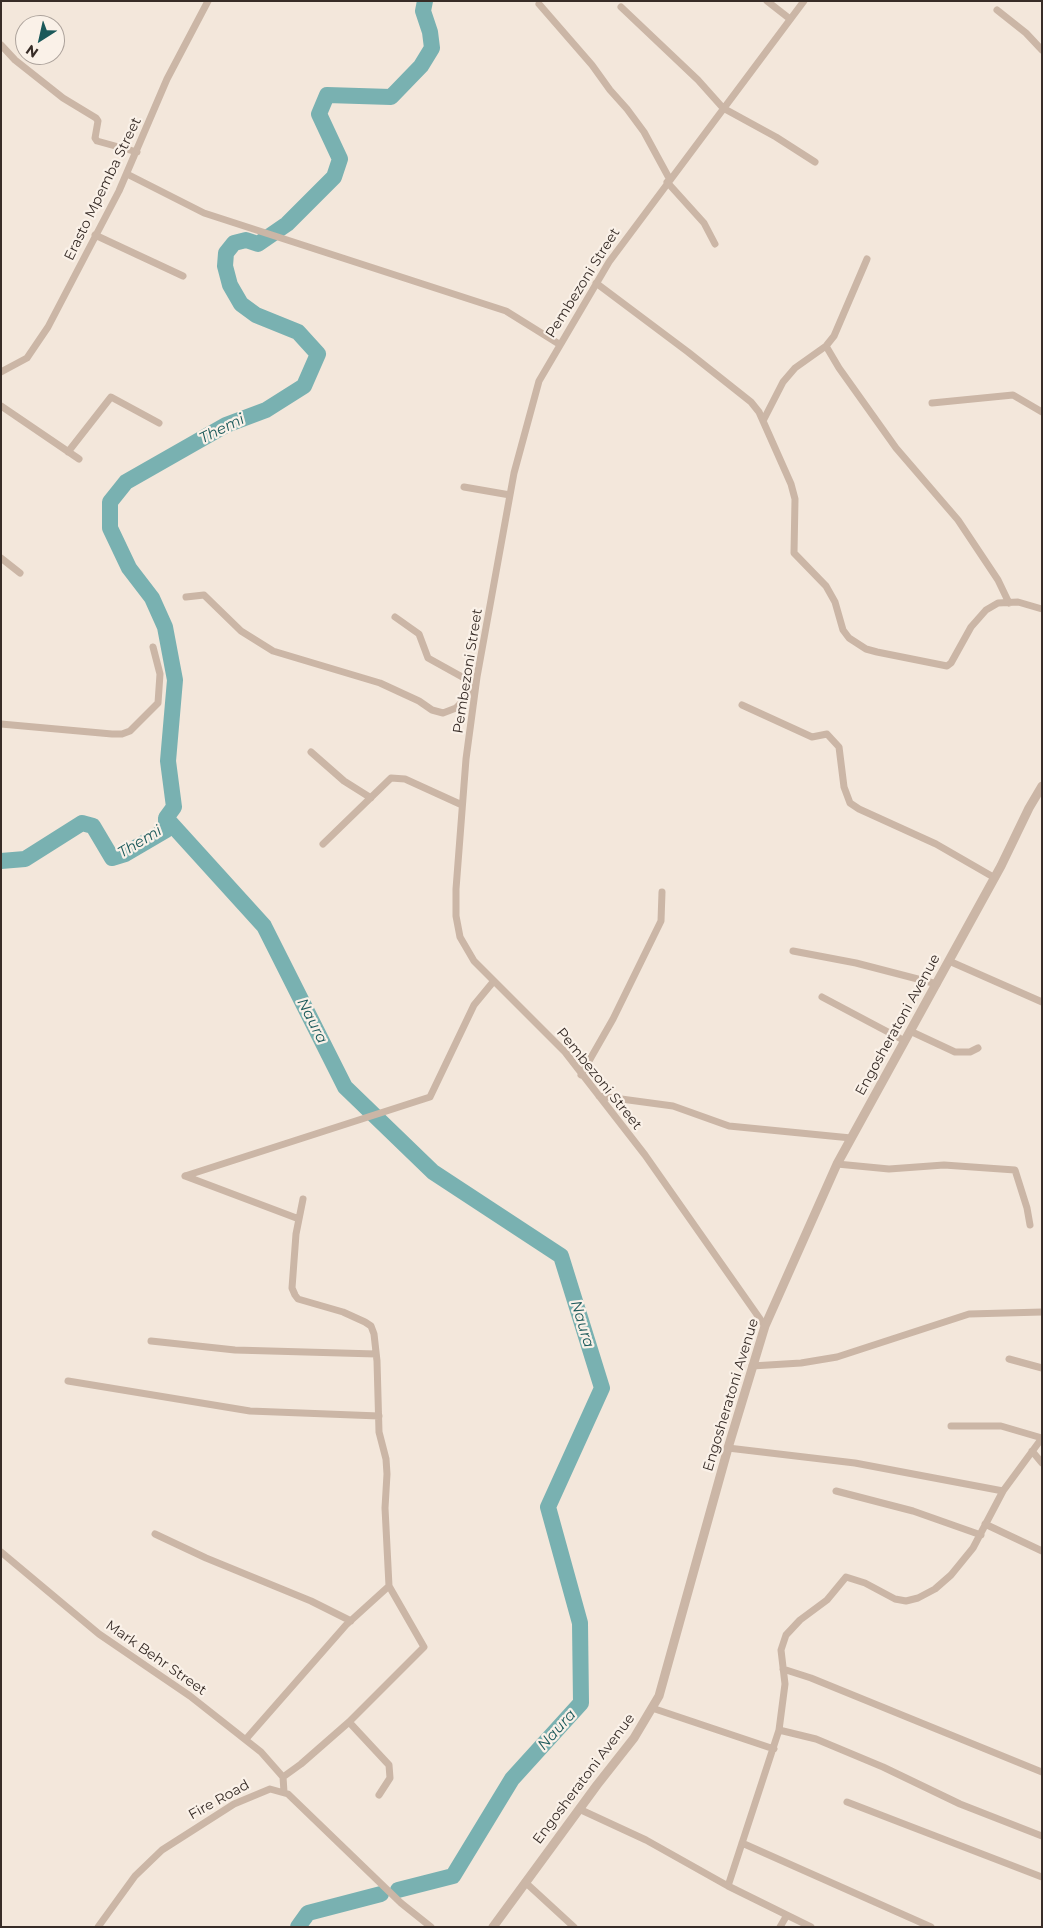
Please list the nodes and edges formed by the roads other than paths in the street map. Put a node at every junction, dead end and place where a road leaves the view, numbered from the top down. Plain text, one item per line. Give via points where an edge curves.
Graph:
1 (208, 1) edge
2 (767, 1) edge
3 (804, 1) edge
4 (539, 4) dead end
5 (621, 8) dead end
6 (997, 10) dead end
7 (790, 19) junction
8 (1, 45) edge
9 (1042, 50) edge
10 (723, 108) junction
11 (137, 152) junction
12 (815, 162) dead end
13 (127, 174) junction
14 (668, 180) junction
15 (95, 235) junction
16 (715, 244) dead end
17 (867, 259) dead end
18 (183, 276) dead end
19 (596, 283) junction
20 (559, 344) junction
21 (826, 346) junction
22 (1, 372) edge
23 (932, 403) dead end
24 (1, 406) edge
25 (1042, 412) edge
26 (763, 421) junction
27 (159, 423) dead end
28 (68, 452) junction
29 (79, 459) dead end
30 (464, 487) dead end
31 (510, 495) junction
32 (1, 558) edge
33 (20, 573) dead end
34 (186, 597) dead end
35 (1009, 603) junction
36 (1042, 609) edge
37 (395, 617) dead end
38 (153, 647) dead end
39 (475, 680) junction
40 (742, 705) dead end
41 (1, 724) edge
42 (311, 752) dead end
43 (1042, 786) edge
44 (371, 798) junction
45 (462, 805) junction
46 (323, 844) dead end
47 (994, 878) junction
48 (662, 892) dead end
49 (793, 951) dead end
50 (949, 961) junction
51 (493, 982) junction
52 (936, 984) junction
53 (822, 997) dead end
54 (1042, 1002) edge
55 (910, 1031) junction
56 (905, 1041) junction
57 (978, 1048) dead end
58 (581, 1074) junction
59 (599, 1096) junction
60 (851, 1138) junction
61 (838, 1164) junction
62 (303, 1199) dead end
63 (299, 1219) junction
64 (1030, 1225) dead end
65 (1042, 1312) edge
66 (765, 1326) junction
67 (151, 1341) dead end
68 (376, 1354) junction
69 (1009, 1358) dead end
70 (752, 1366) junction
71 (1042, 1368) edge
72 (68, 1380) dead end
73 (380, 1416) junction
74 (951, 1426) dead end
75 (1042, 1438) edge
76 (728, 1448) junction
77 (1032, 1451) junction
78 (1042, 1463) edge
79 (836, 1491) dead end
80 (1003, 1491) junction
81 (986, 1524) junction
82 (155, 1534) dead end
83 (981, 1535) junction
84 (1042, 1551) edge
85 (1, 1552) edge
86 (389, 1586) junction
87 (351, 1621) junction
88 (783, 1669) junction
89 (652, 1708) junction
90 (349, 1722) junction
91 (779, 1730) junction
92 (246, 1739) junction
93 (774, 1749) junction
94 (1042, 1772) edge
95 (283, 1777) junction
96 (284, 1792) junction
97 (379, 1795) dead end
98 (847, 1802) dead end
99 (579, 1809) junction
100 (1042, 1836) edge
101 (742, 1843) junction
102 (1042, 1877) edge
103 (525, 1882) junction
104 (728, 1886) junction
105 (787, 1915) junction
106 (98, 1927) edge
107 (432, 1927) edge
108 (493, 1927) edge
109 (574, 1927) edge
110 (780, 1927) edge
111 (811, 1927) edge
112 (931, 1927) edge

1 - 11 street, Erasto Mpemba Street via 167,79
2 - 7 street
3 - 7 street, Pembezoni Street
4 - 14 street via 644,132
5 - 10 street
6 - 9 street
7 - 10 street, Pembezoni Street
8 - 11 street via 14,60 63,98 96,118 97,141
10 - 12 street
10 - 14 street, Pembezoni Street
11 - 13 street, Erasto Mpemba Street
13 - 15 street, Erasto Mpemba Street
13 - 20 street via 204,213 506,311
14 - 16 street via 704,223
14 - 19 street, Pembezoni Street
15 - 18 street
15 - 22 street, Erasto Mpemba Street via 33,351 18,365
17 - 21 street via 834,336
19 - 20 street, Pembezoni Street
19 - 26 street via 751,402
20 - 31 street, Pembezoni Street via 533,398
21 - 26 street via 795,368 783,382
21 - 35 street via 896,448 958,520 998,580
23 - 25 street via 1013,395
24 - 28 street
26 - 35 street via 795,499 794,553 826,586 849,638 876,652 947,666 977,619 998,603
27 - 28 street via 111,398
28 - 29 street
30 - 31 street
31 - 39 street, Pembezoni Street
32 - 33 street
34 - 39 street via 204,596 241,631 273,651 380,683 432,710 443,713 456,708 465,700
35 - 36 street via 1029,603
37 - 39 street via 419,634 428,658
38 - 41 street via 160,674 158,703 130,730 112,734
39 - 45 street, Pembezoni Street
40 - 47 street via 812,737 827,734 833,738 839,747 844,787 850,803 936,844
42 - 44 street via 344,781
43 - 47 street, Engosheratoni Avenue
44 - 45 street via 384,782 397,777
44 - 46 street
45 - 51 street, Pembezoni Street via 456,916 460,937 474,961
47 - 50 street, Engosheratoni Avenue
48 - 58 street via 661,922 653,940
49 - 52 street
50 - 52 street, Engosheratoni Avenue
50 - 54 street
51 - 58 street, Pembezoni Street via 565,1052
51 - 63 street via 474,1005 430,1097 185,1176
52 - 55 street, Engosheratoni Avenue
53 - 56 street
55 - 56 street, Engosheratoni Avenue
55 - 57 street via 955,1052 970,1052
56 - 60 street, Engosheratoni Avenue
58 - 59 street, Pembezoni Street
59 - 60 street via 673,1106 729,1126
59 - 66 street, Pembezoni Street
60 - 61 street, Engosheratoni Avenue
61 - 64 street via 889,1169 944,1165 1015,1170
61 - 66 street, Engosheratoni Avenue
62 - 63 street
63 - 68 street via 293,1271 295,1295 298,1299 343,1312 371,1326
65 - 70 street via 969,1314 837,1357
66 - 70 street, Engosheratoni Avenue
67 - 68 street via 234,1350
68 - 73 street
69 - 71 street
70 - 76 street, Engosheratoni Avenue
72 - 73 street via 250,1411
73 - 86 street via 379,1432 387,1474 385,1508
74 - 75 street via 987,1424
75 - 77 street
76 - 80 street via 856,1463
76 - 89 street, Engosheratoni Avenue via 669,1663
77 - 78 street
77 - 80 street
79 - 83 street via 914,1511
80 - 81 street
81 - 83 street
81 - 84 street
82 - 87 street
83 - 88 street via 951,1575 918,1598 906,1601 894,1598 854,1578 843,1579 827,1600 786,1635 781,1650
85 - 92 street, Mark Behr Street via 99,1634
86 - 87 street
86 - 90 street via 424,1647
87 - 92 street
88 - 91 street via 784,1704
88 - 94 street
89 - 93 street
89 - 99 street, Engosheratoni Avenue via 634,1738
90 - 95 street
90 - 97 street via 389,1765 390,1778
91 - 93 street
91 - 100 street via 816,1739 960,1804
92 - 95 street, Mark Behr Street
93 - 101 street
95 - 96 street
96 - 106 street, Fire Road via 270,1789 252,1795 168,1846 140,1871
96 - 107 street via 310,1813 400,1903
98 - 102 street
99 - 103 street, Engosheratoni Avenue
99 - 104 street via 646,1840
101 - 104 street
101 - 112 street
103 - 108 street, Engosheratoni Avenue
103 - 109 street
104 - 105 street
105 - 110 street
105 - 111 street

